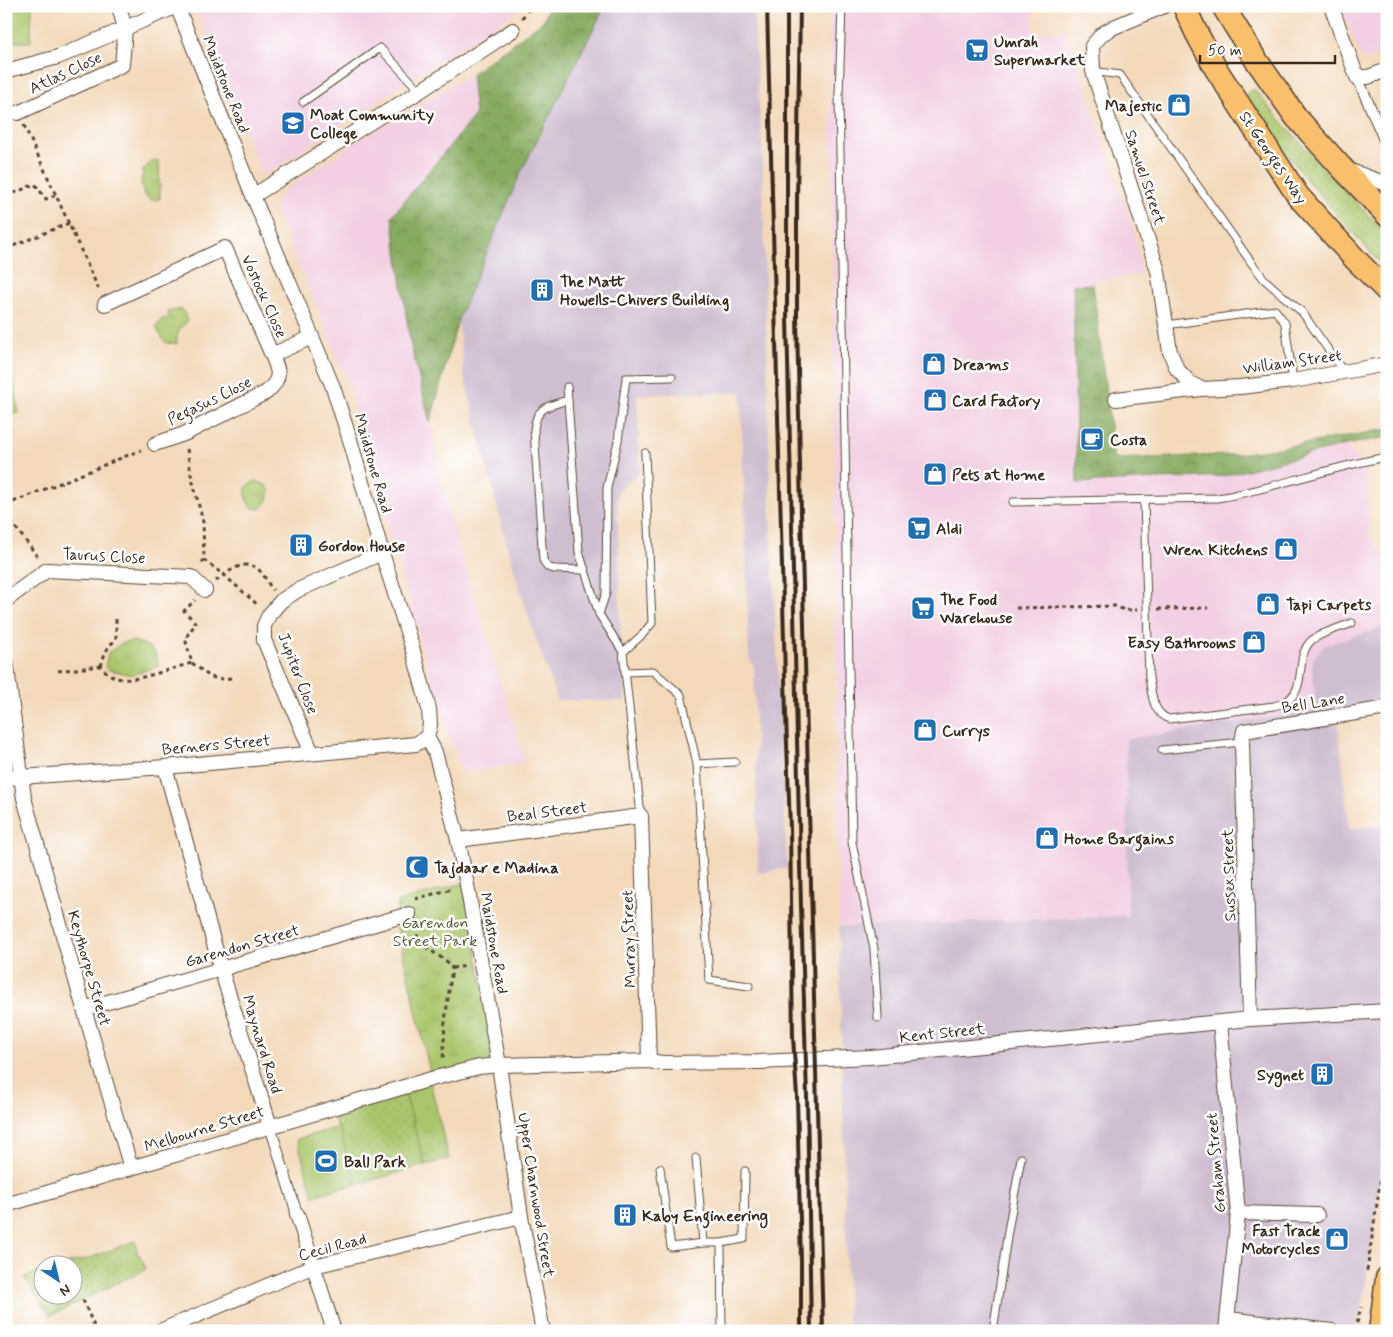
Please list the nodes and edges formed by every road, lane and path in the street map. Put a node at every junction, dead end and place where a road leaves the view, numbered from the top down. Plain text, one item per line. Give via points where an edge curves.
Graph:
1 (119, 6) edge
2 (177, 6) edge
3 (842, 6) edge
4 (1164, 6) edge
5 (1184, 6) edge
6 (1223, 6) edge
7 (1331, 6) edge
8 (125, 29) junction
9 (513, 30) dead end
10 (1387, 70) edge
11 (6, 71) edge
12 (1093, 71) junction
13 (1357, 77) junction
14 (420, 91) junction
15 (302, 102) dead end
16 (18, 113) joint
17 (1387, 146) edge
18 (1341, 167) junction
19 (1387, 184) edge
20 (6, 194) edge
21 (56, 195) junction
22 (253, 196) junction
23 (1387, 215) edge
24 (69, 223) junction
25 (6, 249) edge
26 (1387, 291) edge
27 (105, 304) joint
28 (1166, 325) junction
29 (312, 337) junction
30 (272, 355) junction
31 (1387, 364) edge
32 (1344, 372) junction
33 (672, 377) dead end
34 (1294, 381) junction
35 (567, 387) dead end
36 (1201, 389) junction
37 (1116, 399) dead end
38 (568, 400) junction
39 (184, 434) junction
40 (155, 444) joint
41 (645, 453) dead end
42 (1387, 457) edge
43 (1144, 499) junction
44 (1013, 502) dead end
45 (6, 505) edge
46 (6, 515) edge
47 (382, 553) junction
48 (204, 560) junction
49 (47, 570) junction
50 (584, 570) junction
51 (224, 575) junction
52 (191, 577) junction
53 (205, 590) junction
54 (6, 600) edge
55 (281, 601) junction
56 (1016, 608) dead end
57 (1208, 608) dead end
58 (1147, 610) junction
59 (599, 614) junction
60 (269, 615) junction
61 (116, 619) dead end
62 (1352, 623) dead end
63 (623, 652) junction
64 (6, 661) edge
65 (192, 663) junction
66 (100, 666) junction
67 (58, 671) dead end
68 (626, 672) junction
69 (232, 678) dead end
70 (1387, 708) edge
71 (1243, 736) junction
72 (427, 737) junction
73 (1162, 750) dead end
74 (312, 753) junction
75 (735, 762) dead end
76 (697, 764) junction
77 (165, 767) junction
78 (21, 777) junction
79 (6, 778) edge
80 (641, 816) junction
81 (458, 840) junction
82 (467, 885) junction
83 (409, 914) junction
84 (221, 970) junction
85 (749, 986) dead end
86 (84, 1009) junction
87 (1387, 1011) edge
88 (878, 1018) dead end
89 (1250, 1019) junction
90 (1220, 1023) junction
91 (649, 1061) junction
92 (499, 1065) junction
93 (446, 1075) junction
94 (270, 1126) junction
95 (1387, 1136) edge
96 (696, 1158) dead end
97 (1021, 1158) dead end
98 (131, 1168) junction
99 (660, 1168) dead end
100 (745, 1171) dead end
101 (6, 1205) edge
102 (1238, 1213) junction
103 (297, 1214) joint
104 (1317, 1215) dead end
105 (521, 1217) junction
106 (703, 1243) junction
107 (721, 1244) junction
108 (314, 1266) junction
109 (1377, 1276) edge
110 (83, 1300) dead end
111 (1363, 1303) dead end
112 (1227, 1325) edge
113 (96, 1331) edge
114 (160, 1331) edge
115 (334, 1331) edge
116 (543, 1331) edge
117 (722, 1331) edge
118 (993, 1331) edge
119 (1332, 1331) edge
120 (1355, 1331) edge
121 (1380, 1331) edge

1 - 8 street
2 - 8 street
2 - 22 street, Maidstone Road
3 - 88 lane via 840,105 852,842 874,949
4 - 12 street, Samuel Street via 1102,34 1092,46
5 - 26 main road, St Georges Way via 1216,70 1298,196
6 - 18 main road via 1296,117
7 - 13 street
8 - 11 street via 58,56
8 - 16 street, Atlas Close via 122,64
9 - 14 street
10 - 13 street
12 - 28 street, Samuel Street via 1158,271
12 - 32 lane via 1120,75 1253,265 1265,280 1302,312
13 - 17 street
14 - 15 lane via 380,48
14 - 22 street
16 - 21 path
18 - 19 street
18 - 23 main road
20 - 21 path via 36,184 46,199
21 - 24 path
22 - 29 street, Maidstone Road
24 - 25 path
24 - 27 path
27 - 30 street, Vostock Close via 224,248
28 - 34 lane via 1275,310 1285,323
28 - 36 street, Samuel Street via 1170,352 1177,368 1190,383
29 - 30 street, Vostock Close
29 - 47 street, Maidstone Road via 333,387
30 - 39 street, Pegasus Close via 278,370 273,387
31 - 32 street, William Street
32 - 34 street, William Street
33 - 59 lane via 626,378 618,442 607,488 606,593
34 - 36 street, William Street
35 - 38 lane
36 - 37 street, William Street
38 - 50 lane via 579,552
38 - 50 lane via 546,407 534,420 544,560 554,569
39 - 40 street, Pegasus Close
39 - 48 path via 203,522
40 - 45 path
41 - 63 lane via 652,623
42 - 43 lane via 1241,494 1217,498
43 - 44 lane
43 - 58 lane
46 - 49 path
47 - 55 street, Jupiter Close via 298,590
47 - 72 street, Maidstone Road via 429,709
48 - 51 path
48 - 52 path
49 - 52 street, Taurus Close
49 - 54 street, Taurus Close
50 - 59 lane
51 - 53 path
51 - 55 path via 237,566 252,565
51 - 60 path
52 - 53 street
53 - 65 path via 184,611 196,623 186,642
55 - 60 street, Jupiter Close
56 - 58 path via 1115,606 1124,610
57 - 58 path
58 - 62 lane via 1149,678 1158,712 1169,719 1286,702 1296,692 1302,654 1312,640
59 - 63 lane
60 - 74 street, Jupiter Close via 264,626 264,640
61 - 66 path via 116,640 104,653
63 - 68 lane
64 - 78 street
65 - 66 path via 132,680 121,679
65 - 69 path via 211,678
66 - 67 path
68 - 76 lane via 653,671 680,695
68 - 80 lane
70 - 71 street, Bell Lane
71 - 73 lane
71 - 89 street, Sussex Street
72 - 74 street, Berners Street via 416,744
72 - 81 street, Maidstone Road via 435,752
74 - 77 street, Berners Street
75 - 76 lane
76 - 85 lane via 709,980
77 - 78 street, Berners Street
77 - 84 street, Maynard Road
78 - 79 street, Berners Street
78 - 86 street, Keythorpe Street via 24,798
80 - 81 street, Beal Street
80 - 91 street, Murray Street
81 - 82 street, Maidstone Road
82 - 83 path via 405,902
82 - 92 street, Maidstone Road
83 - 84 street, Garendon Street
83 - 93 path via 420,943 452,968 445,1021 443,1059
84 - 86 street, Garendon Street
84 - 94 street, Maynard Road
86 - 98 street, Keythorpe Street
87 - 89 street, Kent Street
89 - 90 street, Kent Street
90 - 91 street, Kent Street via 872,1057 662,1064
90 - 102 street, Graham Street
91 - 92 street, Kent Street
92 - 93 street, Melbourne Street
92 - 105 street, Upper Charnwood Street
93 - 94 street, Melbourne Street
94 - 98 street, Melbourne Street
94 - 103 street, Maynard Road
95 - 109 path
96 - 106 lane
97 - 118 lane
98 - 101 street, Melbourne Street
99 - 106 lane via 671,1247
100 - 107 lane via 744,1239
102 - 104 street
102 - 112 street, Graham Street
103 - 108 street, Maynard Road
105 - 108 street, Cecil Road
105 - 116 street, Upper Charnwood Street
106 - 107 lane
107 - 117 lane
108 - 114 street, Cecil Road
108 - 115 street, Maynard Road
109 - 121 main road
110 - 113 path
111 - 120 path
112 - 119 street

